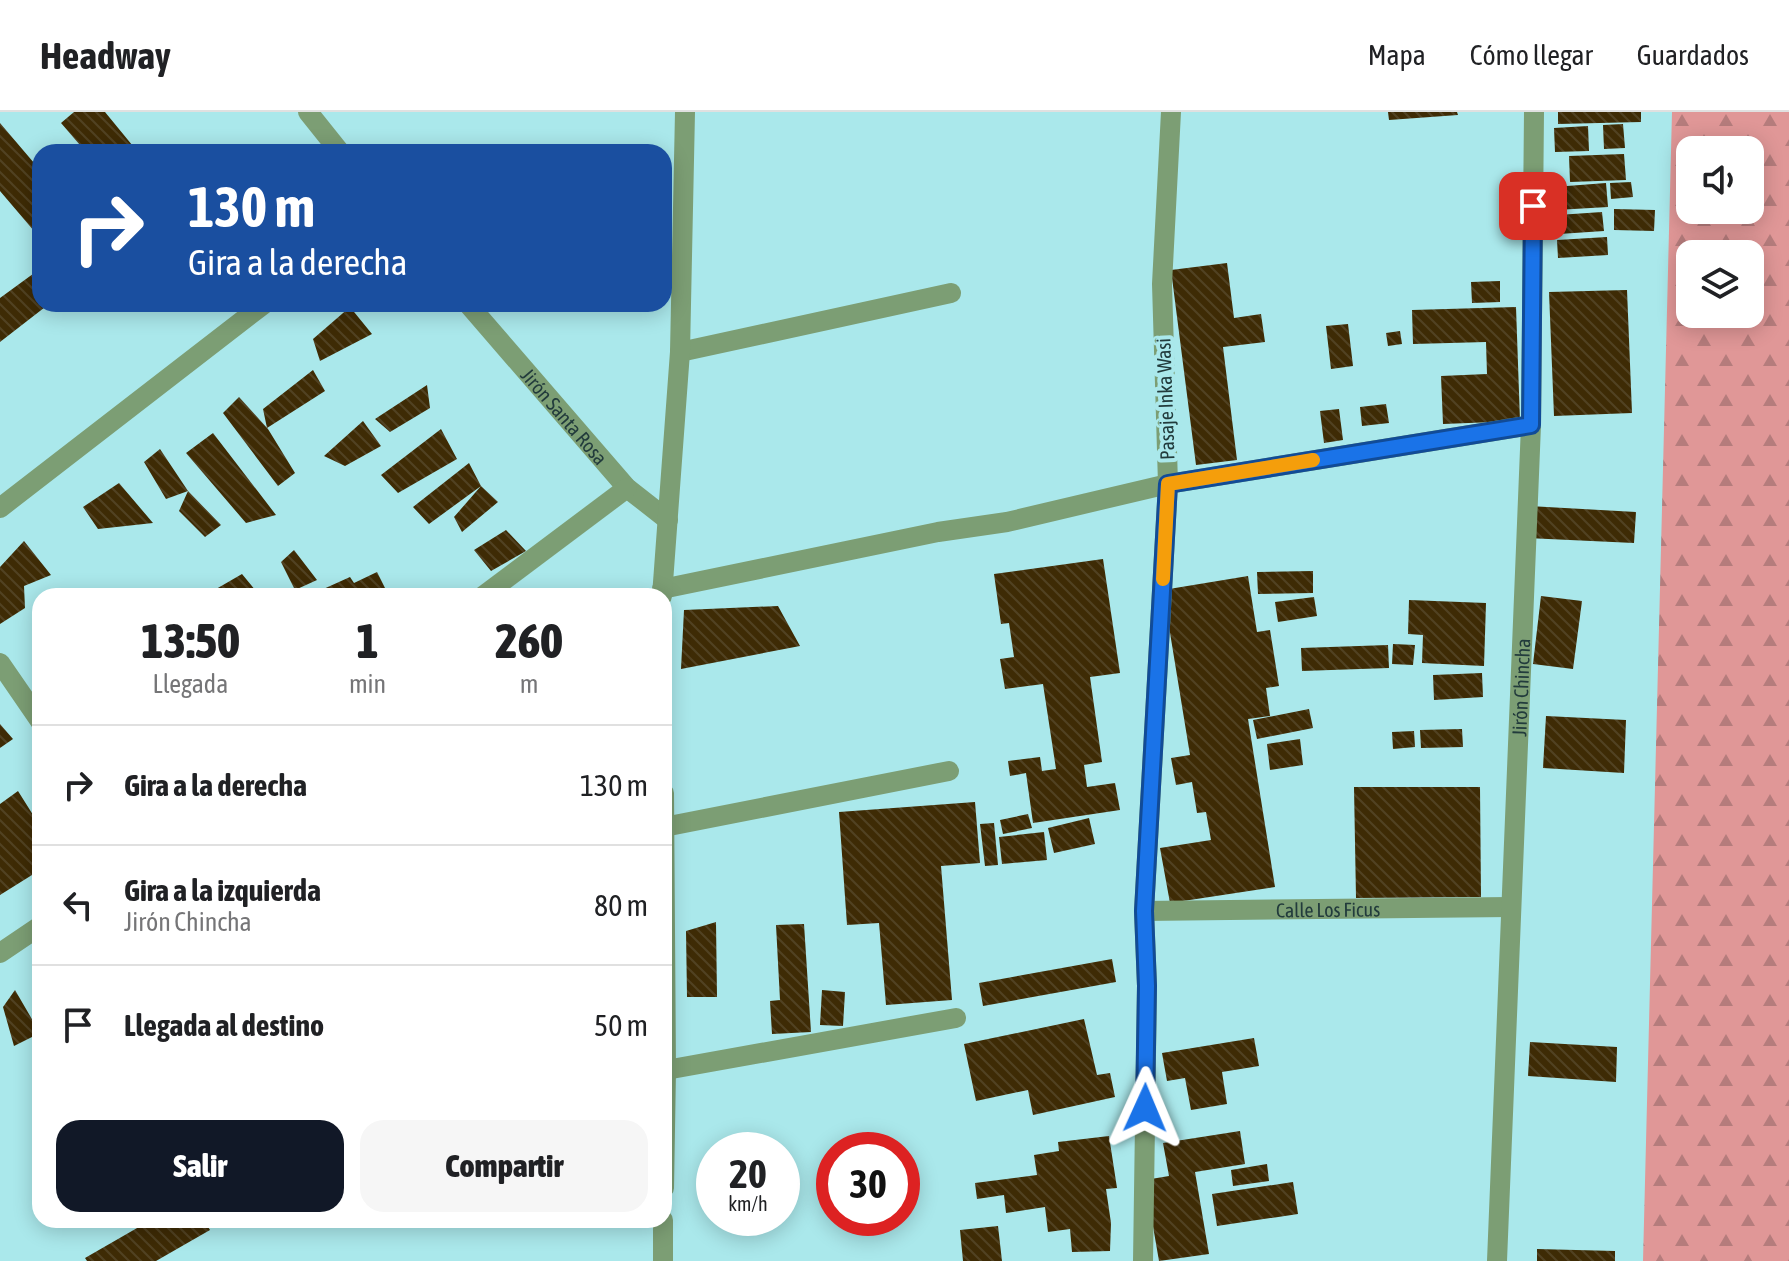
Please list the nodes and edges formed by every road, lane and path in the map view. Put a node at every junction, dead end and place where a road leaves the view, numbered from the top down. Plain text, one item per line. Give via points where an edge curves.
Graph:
1 (308, 112) edge
2 (685, 112) edge
3 (1171, 112) edge
4 (1534, 112) edge
5 (334, 144) edge
6 (951, 293) dead end
7 (254, 312) edge
8 (475, 312) edge
9 (680, 352) junction
10 (1531, 425) junction
11 (1168, 484) junction
12 (627, 488) junction
13 (0, 508) edge
14 (668, 520) junction
15 (494, 588) edge
16 (662, 588) edge
17 (672, 590) edge
18 (0, 663) edge
19 (32, 709) edge
20 (949, 771) dead end
21 (672, 825) edge
22 (1510, 907) junction
23 (1144, 911) junction
24 (32, 931) edge
25 (0, 953) edge
26 (956, 1018) dead end
27 (672, 1069) edge
28 (663, 1228) edge
29 (663, 1261) edge
30 (1143, 1261) edge
31 (1497, 1261) edge

1 - 5 street
2 - 9 street
3 - 11 street, Pasaje Inka Wasi via 1162,284
4 - 10 street, Jirón Chincha
6 - 9 street
7 - 13 street
8 - 12 street, Jirón Santa Rosa
9 - 14 street
10 - 11 street
10 - 22 street, Jirón Chincha
11 - 17 street
11 - 23 street, Pasaje Inka Wasi
12 - 14 street, Jirón Santa Rosa
12 - 15 street
14 - 16 street
18 - 19 street
20 - 21 street
22 - 23 street, Calle Los Ficus
22 - 31 street, Jirón Chincha
23 - 30 street, Pasaje Inka Wasi
24 - 25 street
26 - 27 street
28 - 29 street

